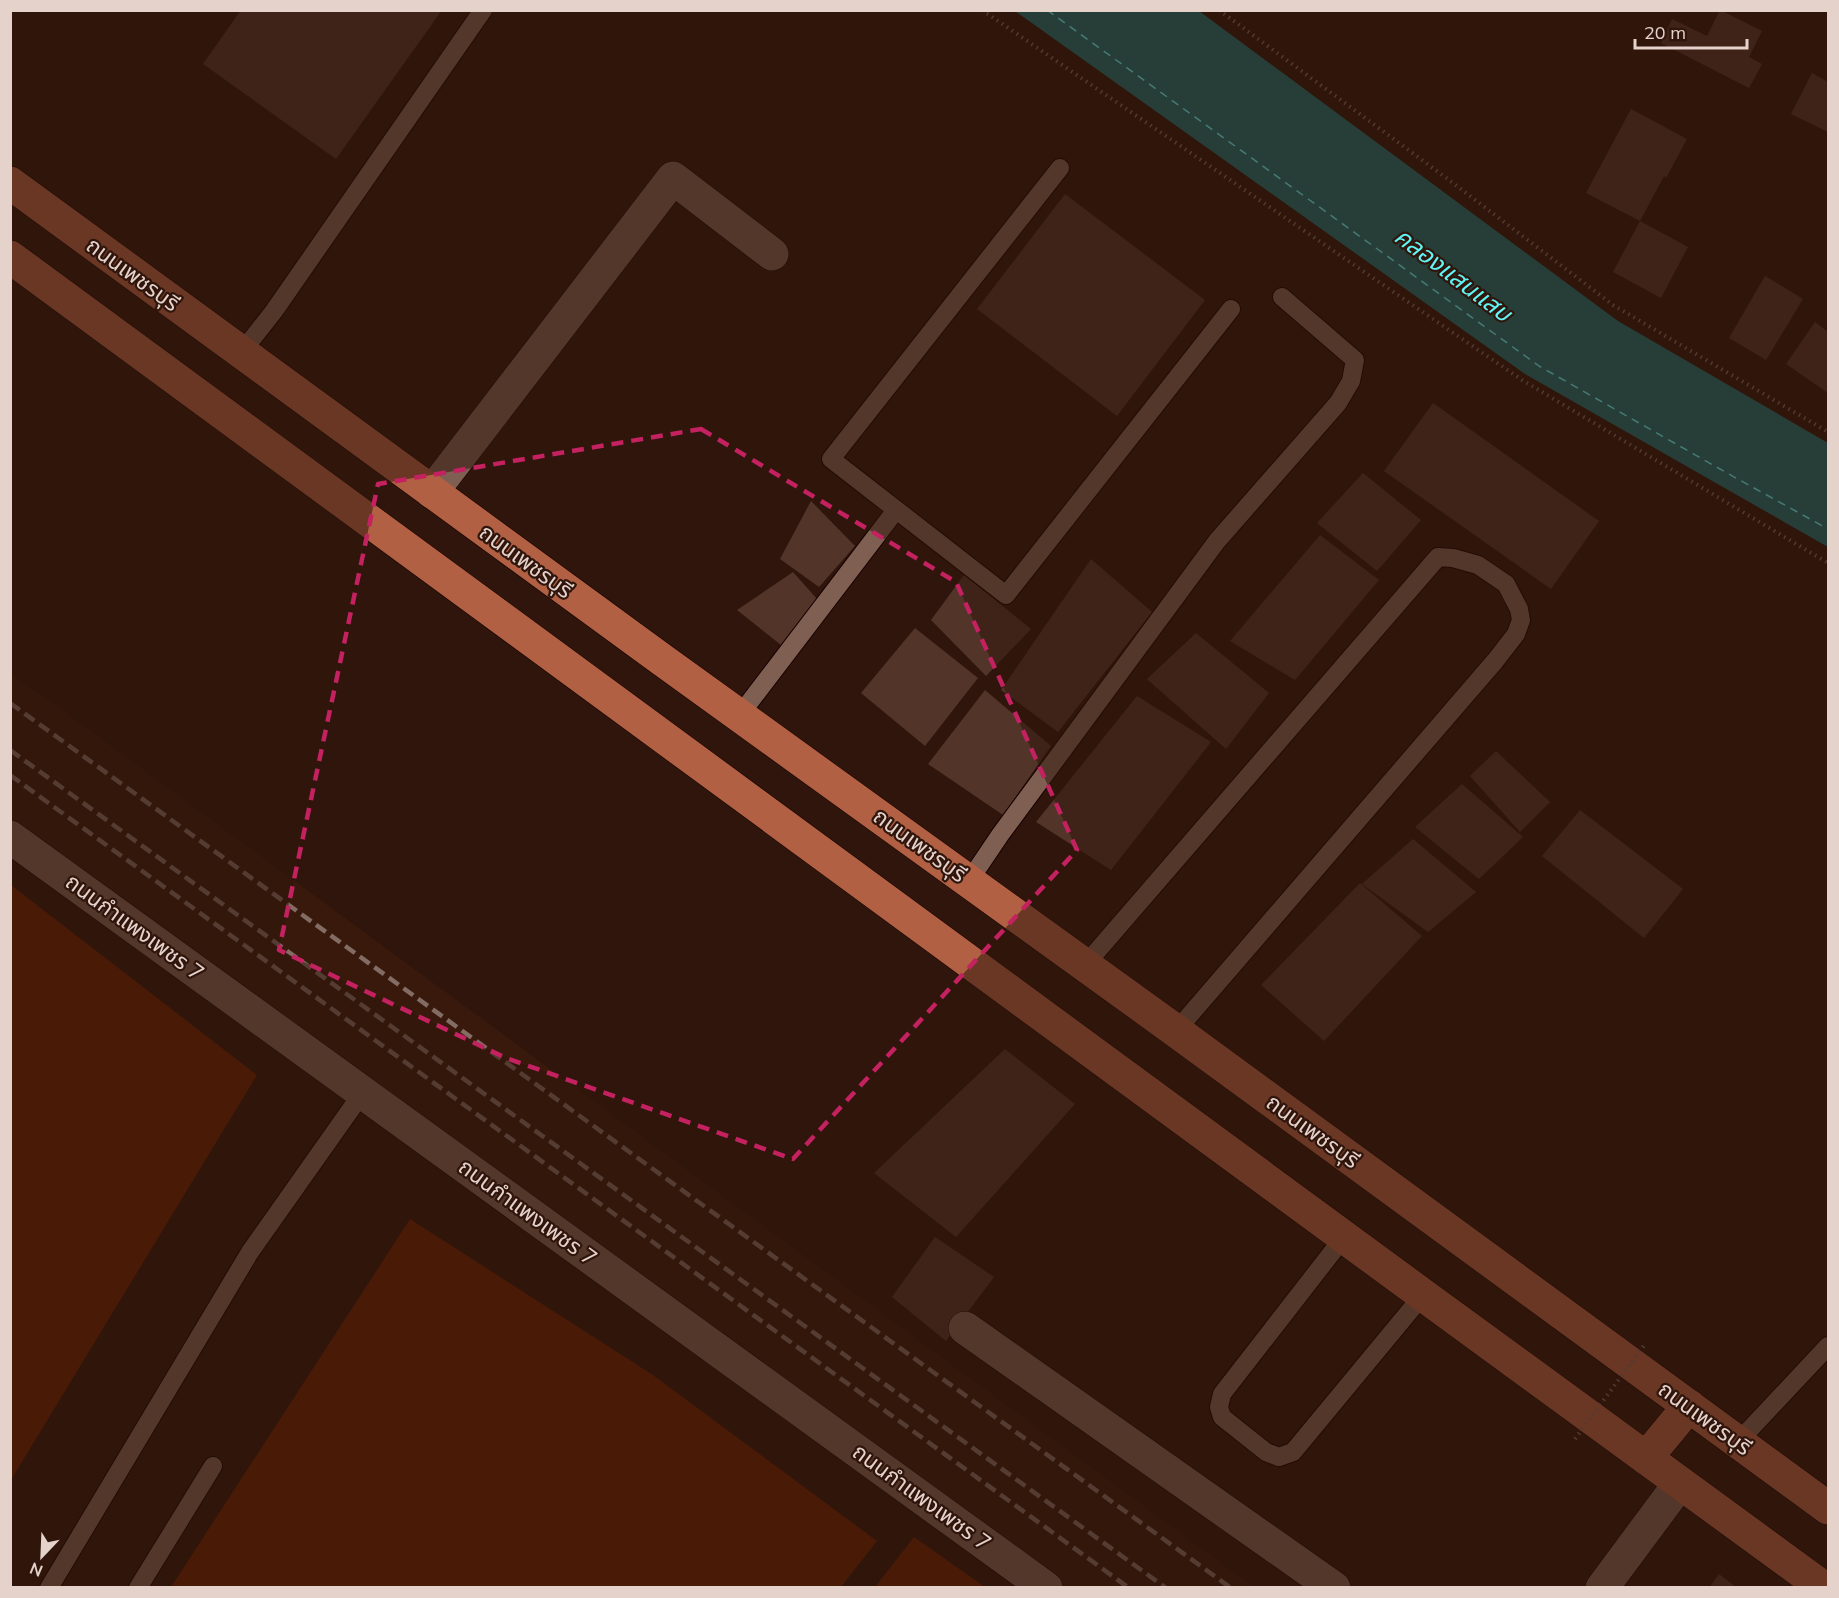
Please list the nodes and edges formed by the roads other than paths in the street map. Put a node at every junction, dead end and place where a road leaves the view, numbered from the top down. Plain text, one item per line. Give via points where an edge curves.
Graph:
1 (483, 10) edge
2 (1060, 168) dead end
3 (10, 183) edge
4 (772, 254) dead end
5 (10, 257) edge
6 (1282, 297) dead end
7 (1231, 309) dead end
8 (241, 353) junction
9 (432, 492) junction
10 (896, 510) junction
11 (739, 716) junction
12 (10, 837) edge
13 (969, 881) junction
14 (1085, 965) junction
15 (1176, 1031) junction
16 (363, 1092) junction
17 (1344, 1237) junction
18 (1423, 1295) junction
19 (964, 1328) dead end
20 (1828, 1346) edge
21 (1689, 1406) junction
22 (1738, 1442) junction
23 (1646, 1458) junction
24 (213, 1466) dead end
25 (1680, 1483) junction
26 (1828, 1508) edge
27 (49, 1587) edge
28 (138, 1587) edge
29 (1046, 1587) edge
30 (1334, 1587) edge
31 (1602, 1587) edge
32 (1824, 1587) edge

1 - 8 lane
2 - 10 lane via 831,459
3 - 8 main road, ถนนเพชรบุรี
4 - 9 street via 673,178
5 - 17 main road
6 - 13 lane via 1355,360 1351,381 1338,403 1216,541
7 - 10 lane via 1006,595
8 - 9 main road, ถนนเพชรบุรี
9 - 11 main road, ถนนเพชรบุรี
10 - 11 lane
11 - 13 main road, ถนนเพชรบุรี
12 - 16 street, ถนนกำแพงเพชร 7
13 - 14 main road, ถนนเพชรบุรี
14 - 15 main road, ถนนเพชรบุรี
14 - 15 lane via 1438,557 1479,565 1506,584 1519,609 1521,620 1516,634
15 - 21 main road, ถนนเพชรบุรี
16 - 27 lane via 250,1252
16 - 29 street, ถนนกำแพงเพชร 7
17 - 18 main road
17 - 18 lane via 1222,1394 1222,1418 1266,1452 1279,1457 1293,1452
18 - 23 main road
19 - 30 street
20 - 22 lane
21 - 22 main road, ถนนเพชรบุรี
21 - 23 main road
22 - 26 main road, ถนนเพชรบุรี
23 - 25 main road
24 - 28 lane
25 - 31 street
25 - 32 main road

